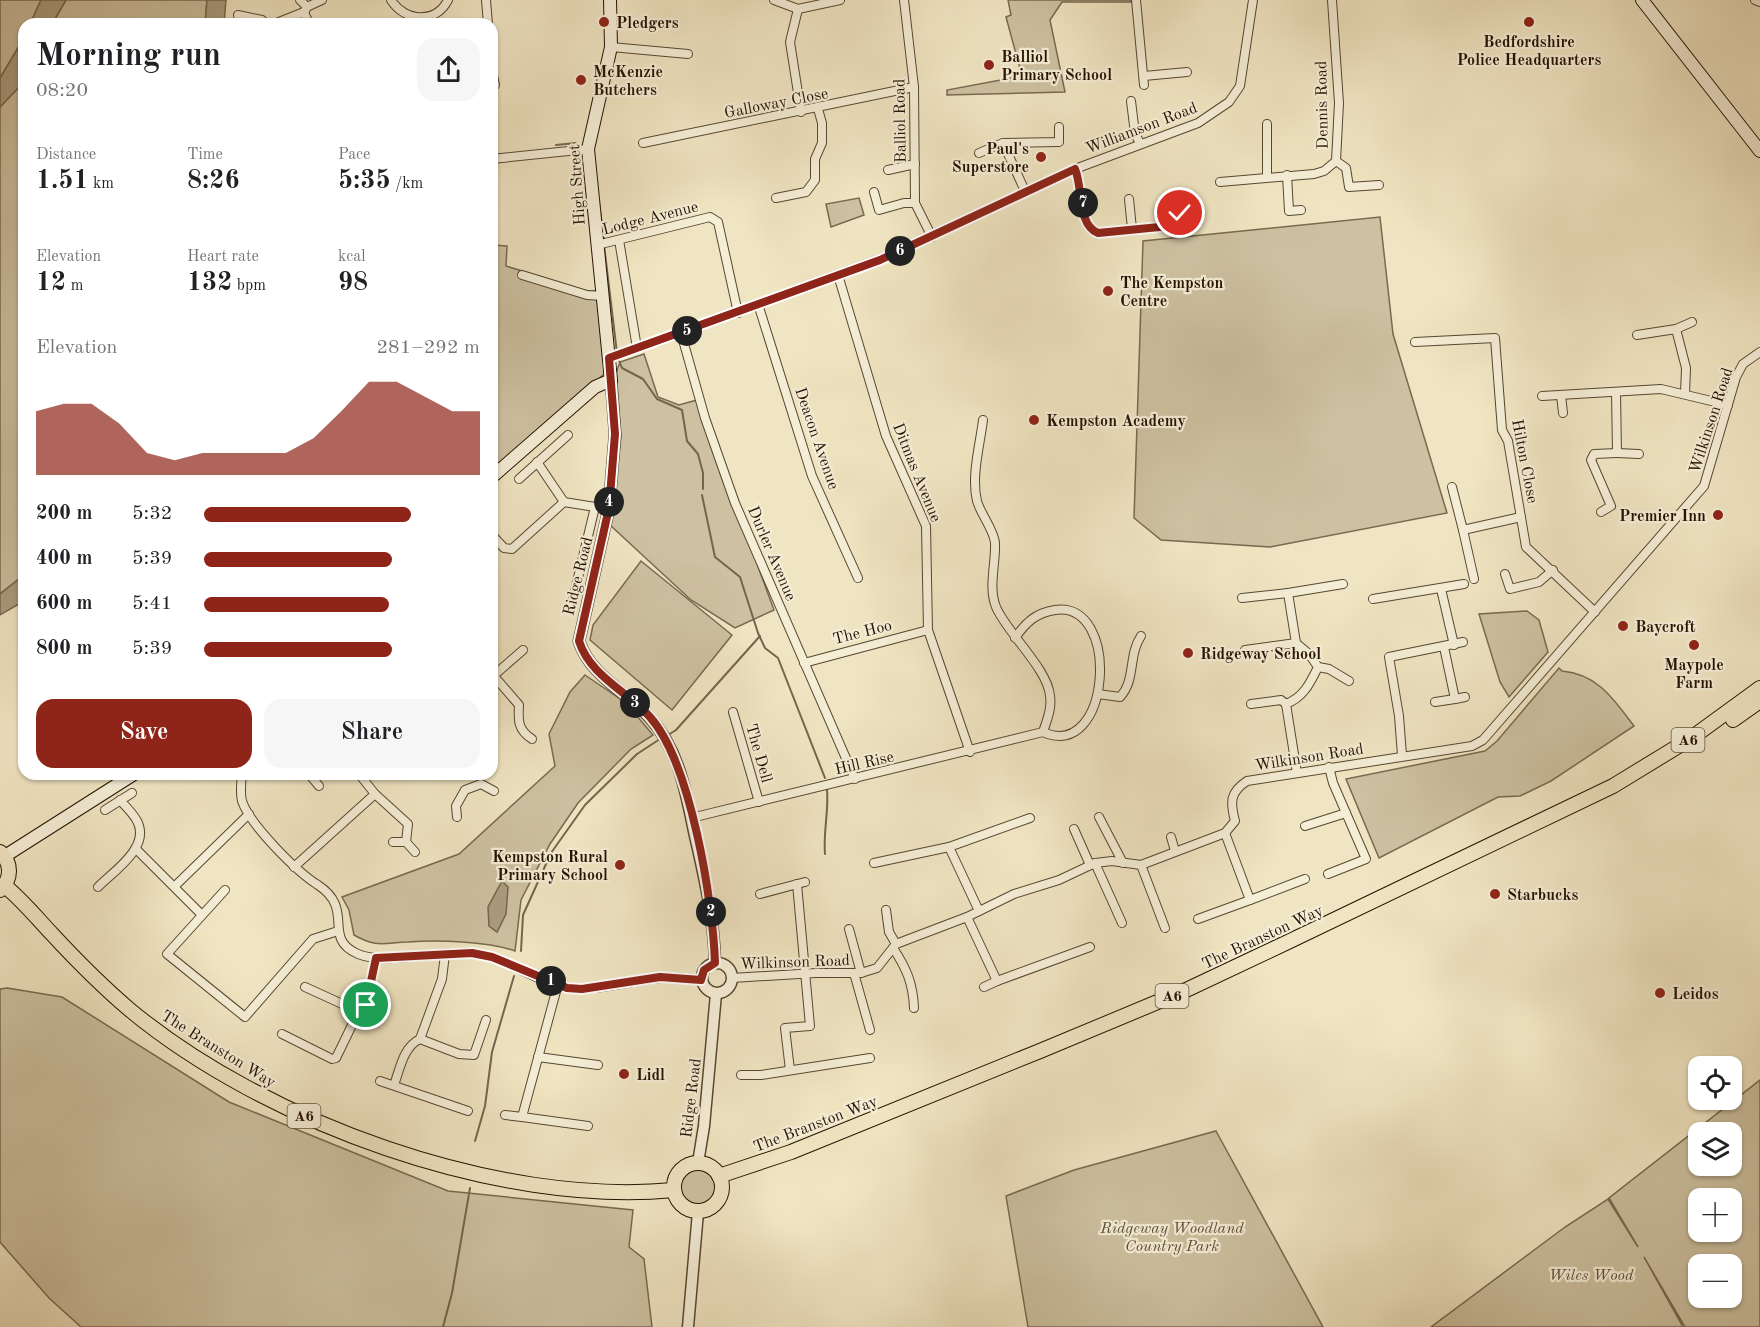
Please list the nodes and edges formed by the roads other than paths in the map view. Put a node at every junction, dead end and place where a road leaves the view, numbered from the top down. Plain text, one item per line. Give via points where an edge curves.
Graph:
1 (322, 0) edge
2 (391, 0) edge
3 (448, 0) edge
4 (486, 0) edge
5 (610, 0) edge
6 (774, 0) edge
7 (840, 0) edge
8 (904, 0) edge
9 (1136, 0) edge
10 (1253, 0) edge
11 (1332, 0) edge
12 (1642, 0) edge
13 (1755, 0) edge
14 (1760, 2) edge
15 (303, 6) edge
16 (798, 9) junction
17 (238, 15) dead end
18 (252, 18) edge
19 (284, 18) edge
20 (409, 18) edge
21 (423, 18) edge
22 (488, 18) edge
23 (611, 47) junction
24 (688, 54) dead end
25 (1187, 72) dead end
26 (914, 87) junction
27 (1131, 101) dead end
28 (818, 109) junction
29 (801, 112) junction
30 (1267, 124) dead end
31 (1059, 127) dead end
32 (643, 143) dead end
33 (1003, 143) junction
34 (1140, 143) junction
35 (588, 149) junction
36 (1760, 151) edge
37 (979, 153) dead end
38 (498, 158) edge
39 (1336, 161) junction
40 (915, 165) junction
41 (1075, 169) junction
42 (888, 170) dead end
43 (1267, 176) junction
44 (1287, 176) junction
45 (1220, 182) dead end
46 (1378, 185) dead end
47 (874, 192) dead end
48 (1025, 192) junction
49 (776, 198) dead end
50 (1129, 199) dead end
51 (915, 203) junction
52 (1301, 210) dead end
53 (1180, 213) dead end
54 (1132, 229) junction
55 (932, 237) junction
56 (619, 240) junction
57 (602, 244) junction
58 (522, 275) dead end
59 (838, 275) junction
60 (603, 296) junction
61 (758, 304) junction
62 (738, 313) junction
63 (1692, 322) dead end
64 (1676, 329) junction
65 (681, 333) junction
66 (1637, 335) dead end
67 (1506, 337) dead end
68 (1495, 338) junction
69 (1415, 342) dead end
70 (637, 348) junction
71 (1759, 353) edge
72 (613, 363) junction
73 (1616, 392) junction
74 (1685, 394) junction
75 (1561, 395) junction
76 (1542, 396) dead end
77 (1728, 405) junction
78 (1563, 413) dead end
79 (983, 420) dead end
80 (568, 435) dead end
81 (1617, 453) junction
82 (1639, 454) dead end
83 (537, 462) junction
84 (498, 472) edge
85 (519, 478) dead end
86 (1452, 487) dead end
87 (564, 502) junction
88 (1621, 502) dead end
89 (1611, 506) junction
90 (1601, 512) dead end
91 (1521, 517) junction
92 (1464, 530) junction
93 (498, 542) edge
94 (1553, 570) junction
95 (1505, 574) dead end
96 (858, 578) dead end
97 (1474, 579) dead end
98 (1343, 584) dead end
99 (1464, 584) dead end
100 (1441, 589) junction
101 (1288, 593) junction
102 (1242, 598) dead end
103 (1373, 599) dead end
104 (572, 607) dead end
105 (1595, 612) junction
106 (928, 630) junction
107 (1141, 636) dead end
108 (1015, 638) junction
109 (1463, 642) dead end
110 (1296, 643) junction
111 (1454, 645) junction
112 (1444, 647) junction
113 (523, 650) dead end
114 (1245, 650) dead end
115 (804, 663) junction
116 (1318, 667) junction
117 (498, 672) edge
118 (1349, 681) dead end
119 (498, 682) edge
120 (1760, 688) edge
121 (1098, 694) junction
122 (1465, 697) dead end
123 (1455, 699) junction
124 (1760, 701) edge
125 (1435, 702) dead end
126 (1251, 704) dead end
127 (1286, 704) junction
128 (733, 712) dead end
129 (1043, 732) junction
130 (532, 739) dead end
131 (970, 752) junction
132 (1402, 755) junction
133 (1329, 767) junction
134 (1297, 772) junction
135 (855, 779) junction
136 (124, 780) edge
137 (242, 780) edge
138 (314, 780) edge
139 (364, 780) edge
140 (482, 780) edge
141 (481, 784) junction
142 (320, 786) dead end
143 (1613, 786) junction
144 (494, 791) dead end
145 (132, 793) dead end
146 (375, 794) junction
147 (120, 800) junction
148 (759, 802) junction
149 (105, 810) dead end
150 (1346, 813) junction
151 (249, 814) junction
152 (457, 817) dead end
153 (1100, 817) dead end
154 (691, 818) junction
155 (1030, 818) dead end
156 (1305, 826) dead end
157 (1074, 830) dead end
158 (1225, 833) junction
159 (1171, 837) dead end
160 (393, 842) dead end
161 (406, 843) junction
162 (949, 847) junction
163 (136, 849) junction
164 (1175, 851) junction
165 (415, 852) dead end
166 (2, 854) edge
167 (874, 863) dead end
168 (1123, 863) junction
169 (1093, 864) junction
170 (1141, 865) junction
171 (294, 867) junction
172 (1328, 874) dead end
173 (1305, 879) dead end
174 (175, 886) junction
175 (98, 887) dead end
176 (2, 888) edge
177 (225, 890) dead end
178 (760, 894) dead end
179 (1250, 900) junction
180 (886, 910) dead end
181 (979, 911) junction
182 (202, 915) junction
183 (967, 917) junction
184 (1198, 919) dead end
185 (1109, 923) dead end
186 (1165, 928) dead end
187 (849, 929) dead end
188 (338, 931) junction
189 (895, 946) junction
190 (1090, 947) dead end
191 (445, 954) junction
192 (376, 958) junction
193 (715, 963) junction
194 (858, 973) junction
195 (806, 974) junction
196 (732, 978) junction
197 (701, 980) junction
198 (997, 981) junction
199 (558, 984) junction
200 (305, 987) dead end
201 (984, 987) dead end
202 (716, 994) junction
203 (914, 1008) dead end
204 (362, 1013) junction
205 (486, 1020) dead end
206 (870, 1030) dead end
207 (282, 1034) dead end
208 (420, 1039) junction
209 (538, 1057) junction
210 (870, 1058) dead end
211 (598, 1065) dead end
212 (790, 1070) junction
213 (741, 1075) dead end
214 (380, 1081) dead end
215 (394, 1085) junction
216 (468, 1111) dead end
217 (505, 1115) dead end
218 (522, 1117) junction
219 (588, 1126) dead end
220 (698, 1163) junction
221 (719, 1176) junction
222 (674, 1190) junction
223 (698, 1212) junction
224 (688, 1327) edge

1 - 15 street
2 - 20 street
3 - 21 street via 434,16
4 - 22 street
5 - 23 main road, High Street
6 - 16 street
7 - 16 street
8 - 26 street, Balliol Road
9 - 25 street via 1144,81
10 - 34 street, Williamson Road via 1243,73 1236,94 1198,123
11 - 39 street, Dennis Road via 1339,103
12 - 36 main road
13 - 14 street
15 - 19 street
16 - 29 street via 790,42
17 - 18 street
23 - 24 street via 674,57
23 - 35 main road, High Street
26 - 28 street, Galloway Close
26 - 40 street, Balliol Road
27 - 34 street via 1135,134
28 - 29 street, Galloway Close
28 - 49 street via 823,134 815,159 815,180 806,192
29 - 32 street, Galloway Close
30 - 43 street
31 - 33 street via 1059,142
33 - 37 street
33 - 48 street
34 - 41 street, Williamson Road
35 - 38 street
35 - 57 main road, High Street
39 - 44 street, Dennis Road via 1324,171
39 - 46 street via 1346,168 1349,187
40 - 42 street
40 - 51 street, Balliol Road
41 - 48 street, Williamson Road
41 - 54 street via 1085,218 1092,230 1098,233
43 - 44 street, Dennis Road
43 - 45 street, Dennis Road
44 - 52 street via 1289,211
47 - 51 street via 879,210
48 - 55 street, Williamson Road
50 - 54 street
51 - 55 street, Balliol Road
53 - 54 street via 1180,225
55 - 59 street, Williamson Road
56 - 57 street, Lodge Avenue
56 - 62 street, Lodge Avenue via 710,217 718,222
56 - 70 street
57 - 60 main road, High Street
58 - 60 street
59 - 61 street, Williamson Road
59 - 106 street, Ditmas Avenue via 886,436 926,526
60 - 72 main road, High Street
61 - 62 street, Williamson Road
61 - 96 street, Deacon Avenue via 813,476
62 - 65 street, Williamson Road
63 - 64 street
64 - 66 street
64 - 74 street via 1686,368
65 - 70 street, Williamson Road
65 - 115 street, Durler Avenue via 735,503
67 - 68 street
68 - 69 street
68 - 91 street, Hilton Close via 1502,430 1508,441
70 - 72 street, Williamson Road
71 - 77 street, Wilkinson Road via 1743,364
72 - 84 main road via 595,387
72 - 154 street, Ridge Road via 615,434 609,508 579,641 594,668 650,717 665,737 679,767
73 - 74 street via 1660,389
73 - 75 street
73 - 81 street
74 - 77 street
75 - 76 street
75 - 78 street
77 - 105 street, Wilkinson Road via 1704,486
79 - 108 street via 975,489 995,541 995,605
80 - 83 street
81 - 82 street
81 - 89 street via 1594,454 1591,460
83 - 85 street
83 - 87 street
86 - 92 street
87 - 93 street via 512,549
87 - 104 street via 595,507
88 - 89 street
89 - 90 street
91 - 92 street, Hilton Close
91 - 94 street, Hilton Close via 1526,547
92 - 97 street
94 - 95 street via 1539,582 1510,589
94 - 105 street, Hilton Close
98 - 101 street
99 - 100 street
100 - 103 street
100 - 111 street
101 - 102 street
101 - 110 street
105 - 132 street, Wilkinson Road via 1483,740 1472,746
106 - 115 street, The Hoo
106 - 131 street, Ditmas Avenue
107 - 121 street via 1135,646 1126,691 1120,697
108 - 121 street via 1034,616 1063,609 1079,614 1100,649
108 - 129 street via 1051,695
109 - 111 street
110 - 114 street
110 - 116 street
111 - 112 street
112 - 123 street
112 - 132 street via 1389,657
113 - 117 street
115 - 135 street, Durler Avenue
116 - 118 street
116 - 127 street via 1307,688
119 - 130 street via 519,705 518,724
120 - 143 highway, The Branston Way / A6 via 1698,733
121 - 129 street, Hill Rise via 1088,720 1079,729 1068,736
122 - 123 street
123 - 125 street
124 - 143 highway via 1654,770
126 - 127 street via 1281,700
127 - 134 street
128 - 148 street, The Dell
129 - 131 street, Hill Rise
131 - 135 street, Hill Rise
132 - 133 street, Wilkinson Road
133 - 134 street, Wilkinson Road
133 - 150 street
134 - 158 street, Wilkinson Road via 1247,781 1237,787 1231,797 1235,821
135 - 148 street, Hill Rise
136 - 166 main road
137 - 151 street via 242,801
138 - 142 street
139 - 146 street
140 - 141 street
141 - 144 street
141 - 152 street via 465,790 456,806
143 - 221 highway, The Branston Way / A6 via 1184,991 835,1134
145 - 147 street
146 - 161 street via 408,824
146 - 171 street
147 - 149 street
147 - 163 street via 138,823 141,837
148 - 154 street, Hill Rise
150 - 156 street
150 - 172 street via 1366,859
151 - 171 street
151 - 174 street
153 - 168 street
154 - 193 street, Ridge Road via 708,893
155 - 162 street
157 - 169 street
158 - 164 street, Wilkinson Road
158 - 179 street
159 - 164 street
160 - 161 street
161 - 165 street
162 - 167 street
162 - 181 street
163 - 174 street
163 - 175 street
164 - 170 street, Wilkinson Road
166 - 176 highway via 10,871
168 - 169 street, Wilkinson Road
168 - 170 street, Wilkinson Road
169 - 181 street, Wilkinson Road
169 - 185 street via 1121,920
170 - 186 street
171 - 188 street via 334,898 339,910
173 - 179 street
174 - 182 street
176 - 222 highway, The Branston Way / A6 via 132,1011 212,1067 303,1116 373,1145 447,1167 582,1190
177 - 182 street
178 - 195 street via 801,883
179 - 184 street
180 - 189 street
181 - 183 street, Wilkinson Road
182 - 188 street via 167,954 245,1017 313,939
183 - 189 street, Wilkinson Road
183 - 198 street
187 - 194 street
188 - 192 street via 346,946
189 - 194 street, Wilkinson Road via 877,968
189 - 203 street via 908,970
190 - 198 street
191 - 192 street
191 - 199 street via 492,957
191 - 208 street via 442,979
192 - 204 street
193 - 196 street via 728,968
193 - 197 street via 704,970
194 - 195 street, Wilkinson Road
194 - 206 street
195 - 196 street, Wilkinson Road
195 - 212 street via 810,1026 785,1028
196 - 202 street via 728,989
197 - 199 street via 660,977 582,989
197 - 202 street via 705,988
198 - 201 street
199 - 209 street
200 - 204 street
202 - 220 street, Ridge Road
204 - 207 street via 336,1058
205 - 208 street via 474,1055 459,1054
208 - 215 street via 406,1051
209 - 211 street
209 - 218 street
210 - 212 street
212 - 213 street
214 - 215 street
215 - 216 street
217 - 218 street
218 - 219 street
220 - 221 highway
220 - 222 highway via 679,1172
221 - 223 highway via 720,1198 712,1207
222 - 223 highway via 681,1205
223 - 224 street

